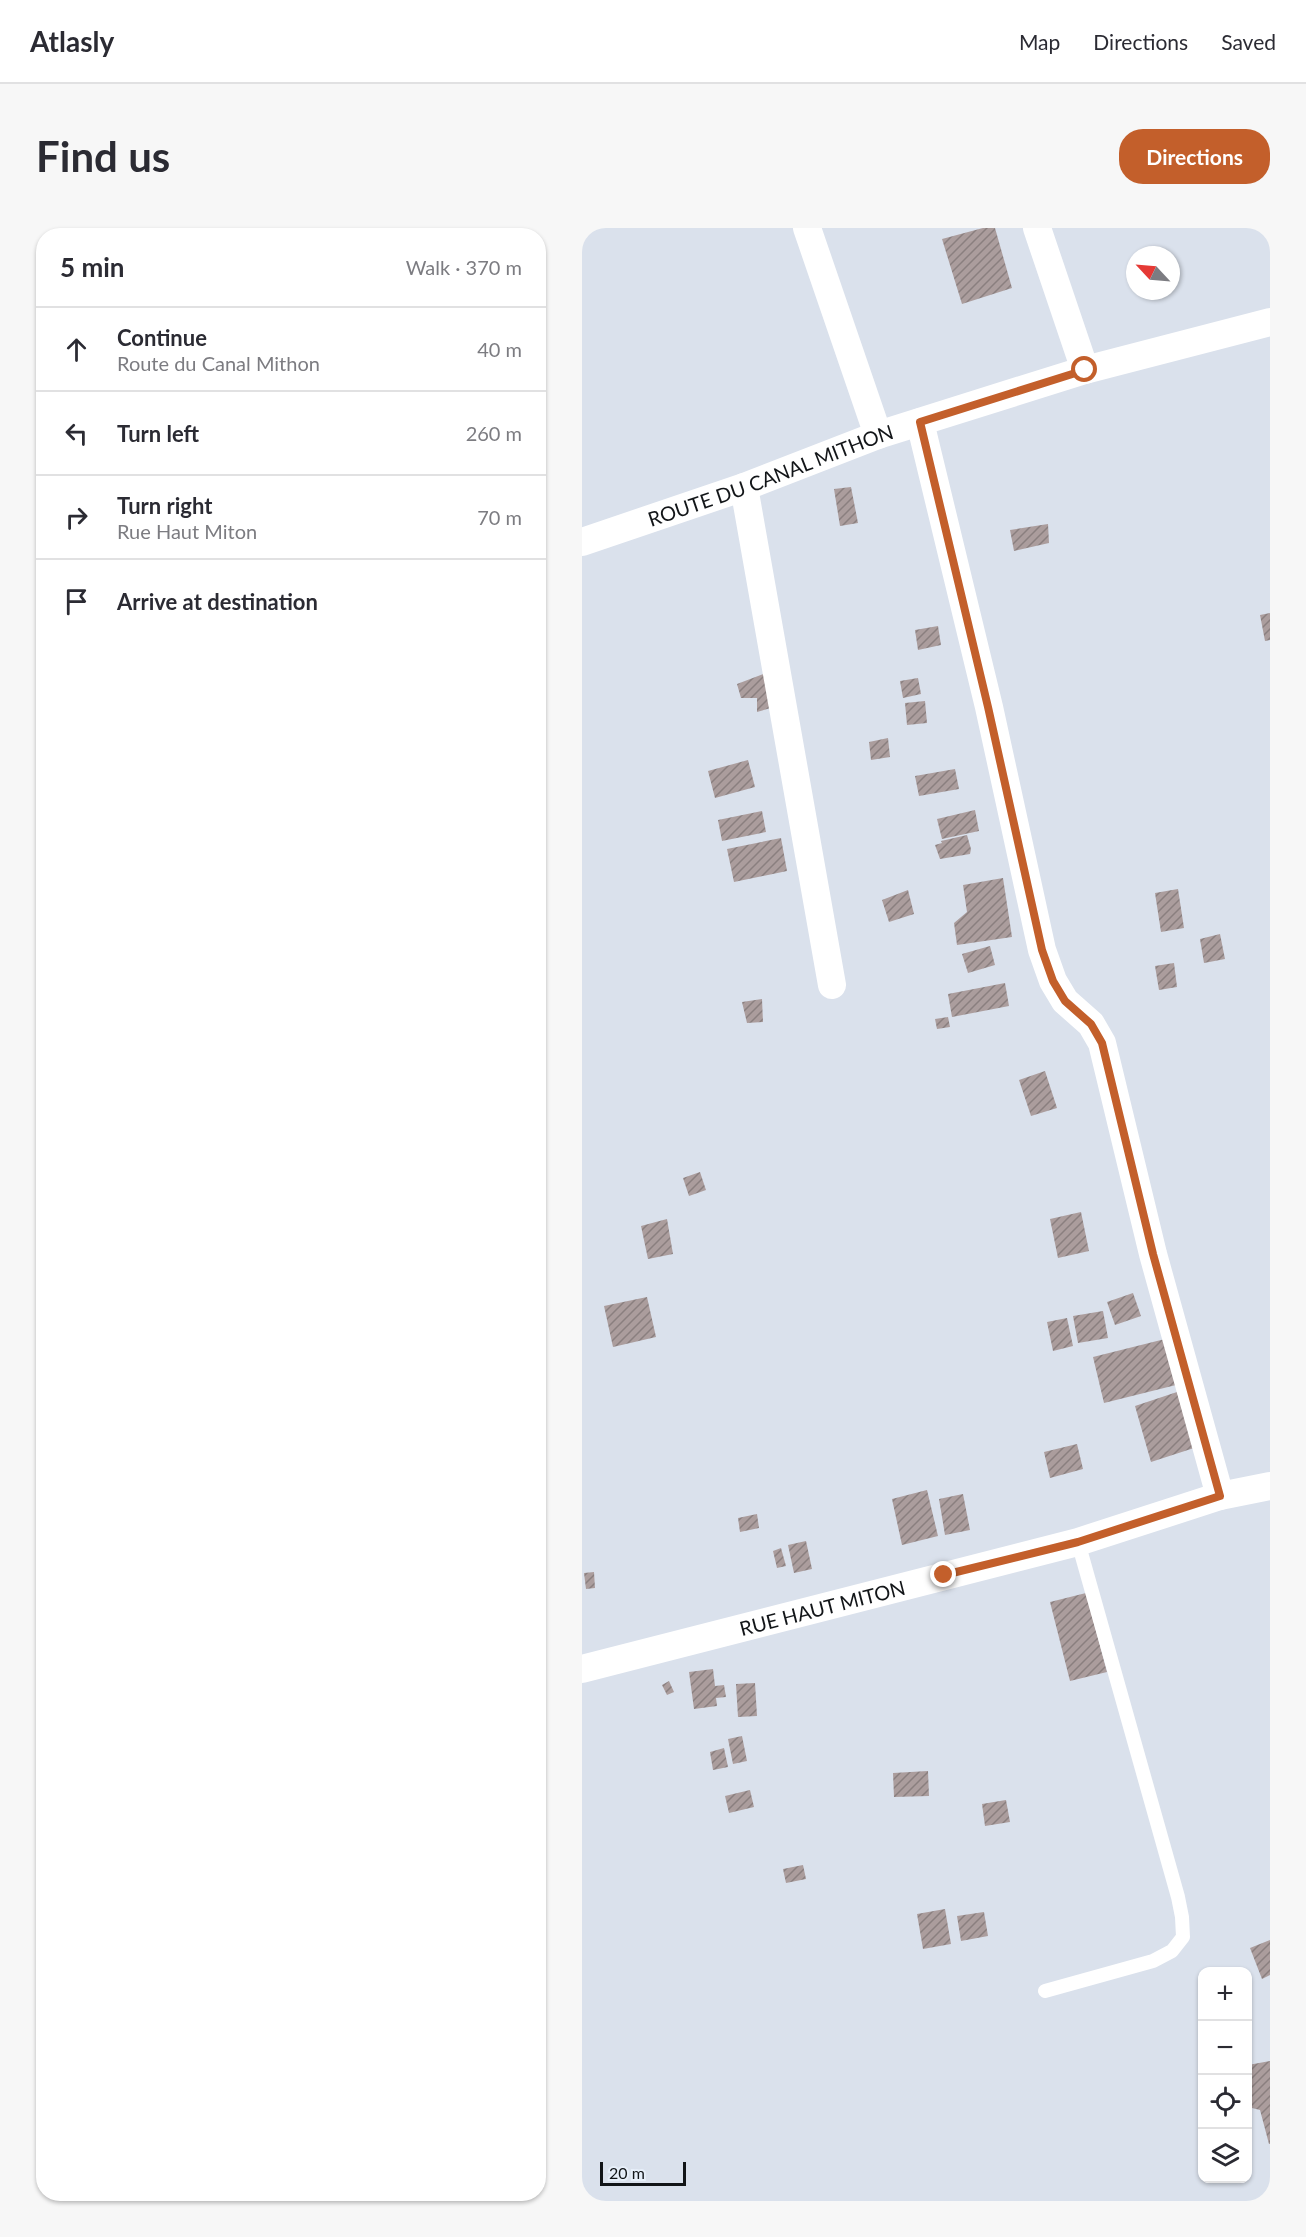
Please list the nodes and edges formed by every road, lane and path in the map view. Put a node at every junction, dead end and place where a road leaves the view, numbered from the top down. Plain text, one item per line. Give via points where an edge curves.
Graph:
1 (807, 228) edge
2 (1037, 228) edge
3 (1270, 322) edge
4 (1085, 370) junction
5 (920, 422) junction
6 (878, 435) junction
7 (744, 488) junction
8 (582, 542) edge
9 (832, 985) dead end
10 (1270, 1485) edge
11 (1220, 1496) junction
12 (1078, 1542) junction
13 (582, 1669) edge
14 (1045, 1991) dead end

1 - 6 street
2 - 4 street
3 - 4 street, ROUTE DU CANAL MITHON
4 - 5 street, ROUTE DU CANAL MITHON
5 - 6 street, ROUTE DU CANAL MITHON
5 - 11 street via 1042,950 1065,1001 1091,1024 1102,1043 1153,1254
6 - 7 street, ROUTE DU CANAL MITHON
7 - 8 street, ROUTE DU CANAL MITHON
7 - 9 street
10 - 11 street, RUE HAUT MITON
11 - 12 street, RUE HAUT MITON
12 - 13 street, RUE HAUT MITON
12 - 14 lane via 1178,1897 1183,1937 1172,1951 1153,1961

